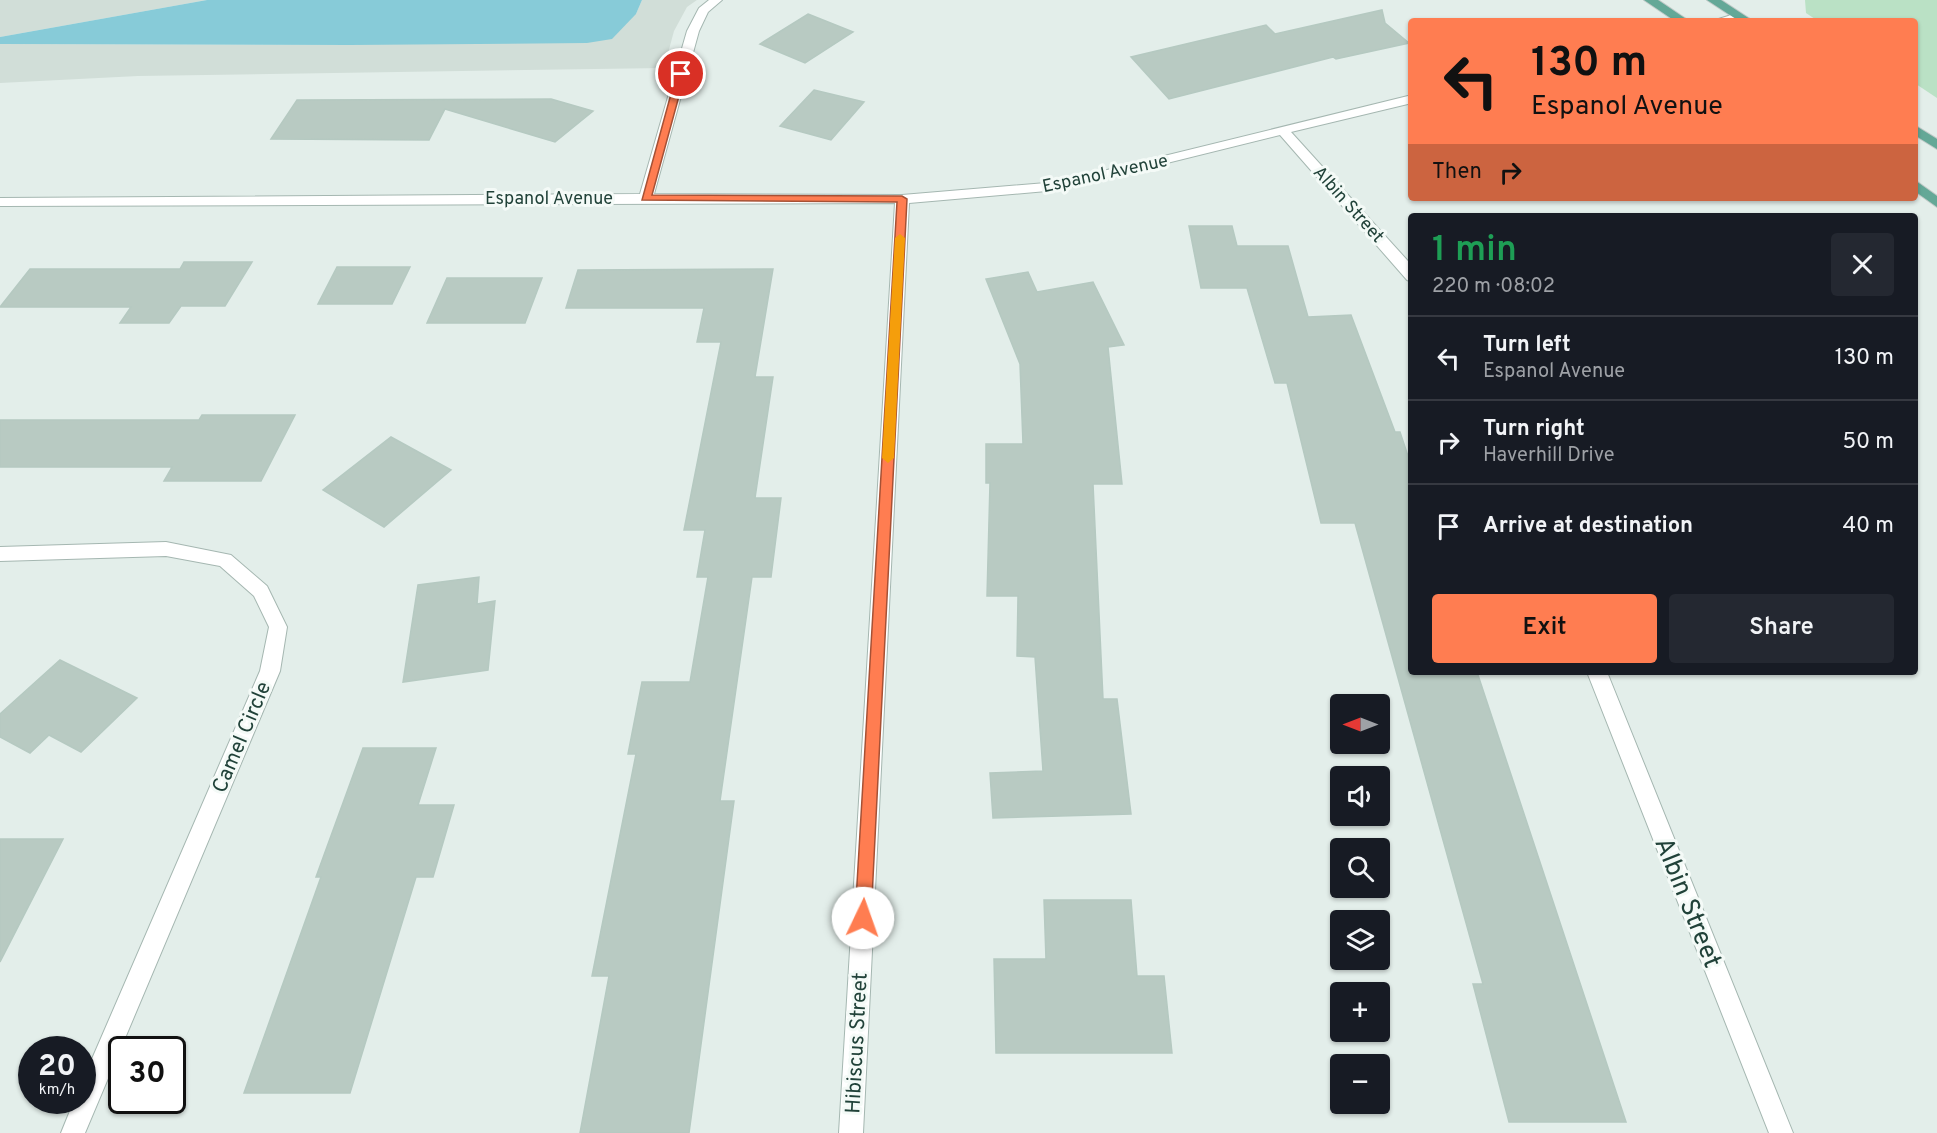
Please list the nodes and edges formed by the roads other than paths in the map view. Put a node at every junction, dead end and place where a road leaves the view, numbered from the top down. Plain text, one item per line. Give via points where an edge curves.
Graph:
1 (716, 0) edge
2 (1650, 0) edge
3 (1713, 0) edge
4 (1678, 18) edge
5 (1743, 18) edge
6 (1408, 100) edge
7 (1918, 131) edge
8 (1284, 132) junction
9 (1937, 145) edge
10 (1918, 187) edge
11 (646, 198) junction
12 (902, 199) junction
13 (0, 202) edge
14 (1937, 203) edge
15 (1408, 271) edge
16 (0, 554) edge
17 (1598, 675) edge
18 (73, 1133) edge
19 (851, 1133) edge
20 (1781, 1133) edge

1 - 11 street via 703,10 693,31
2 - 4 main road
3 - 5 main road
6 - 8 street, Espanol Avenue
7 - 9 main road
8 - 12 street, Espanol Avenue via 1058,186
8 - 15 street, Albin Street
10 - 14 main road
11 - 12 street, Espanol Avenue
11 - 13 street, Espanol Avenue
12 - 19 street, Hibiscus Street
16 - 18 street, Camel Circle via 166,549 225,560 261,591 278,627 270,671
17 - 20 street, Albin Street

